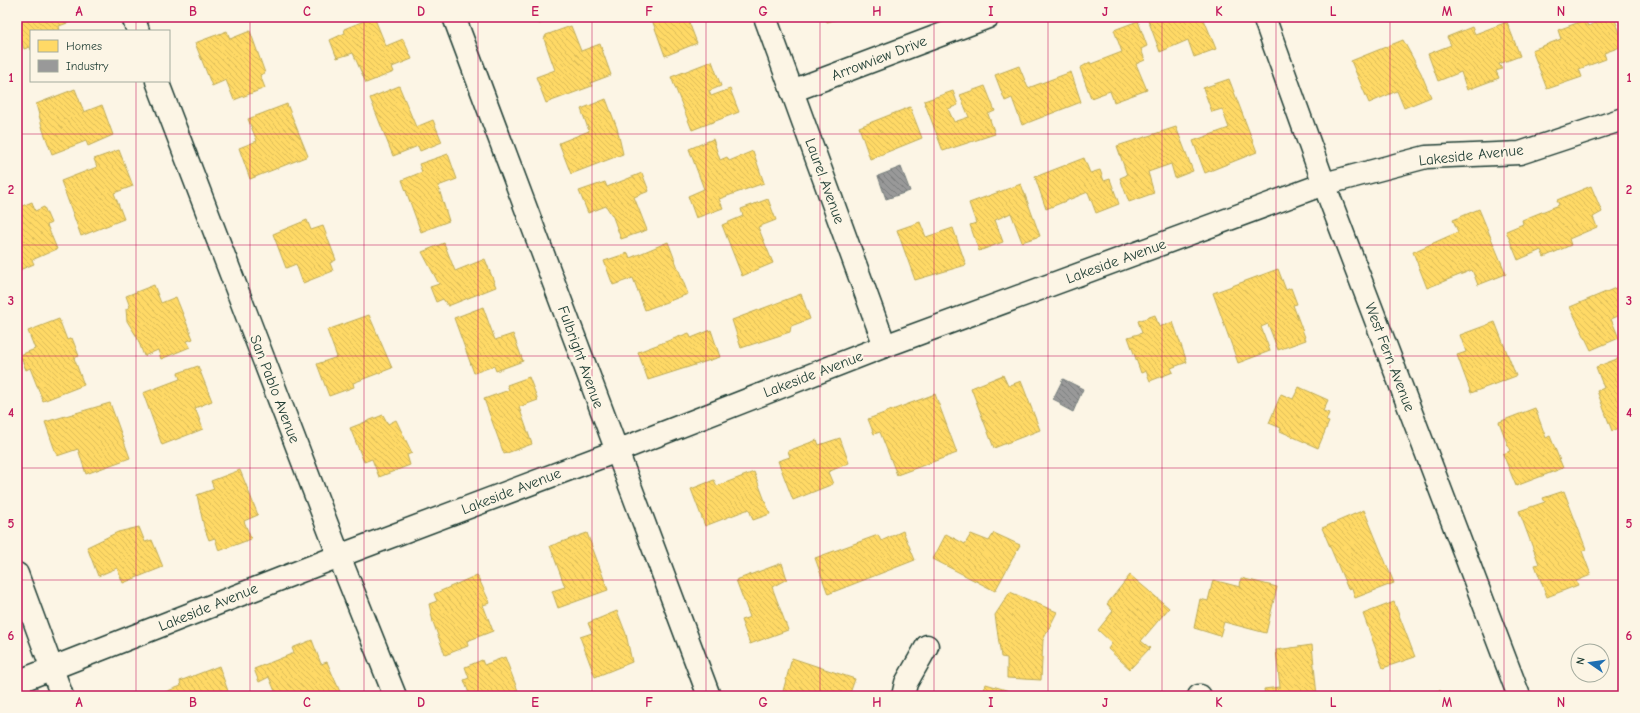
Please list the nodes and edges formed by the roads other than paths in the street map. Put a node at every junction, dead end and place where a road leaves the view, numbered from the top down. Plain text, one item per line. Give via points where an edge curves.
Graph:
1 (133, 17) edge
2 (454, 17) edge
3 (765, 17) edge
4 (988, 17) edge
5 (1264, 17) edge
6 (138, 30) edge
7 (157, 82) edge
8 (792, 91) junction
9 (1621, 126) edge
10 (1324, 184) junction
11 (885, 346) junction
12 (617, 451) junction
13 (339, 556) junction
14 (17, 574) edge
15 (927, 646) dead end
16 (52, 669) junction
17 (17, 682) edge
18 (62, 696) edge
19 (395, 696) edge
20 (709, 696) edge
21 (903, 696) edge
22 (1519, 696) edge

1 - 6 street
2 - 12 street, Fulbright Avenue
3 - 8 street, Laurel Avenue
4 - 8 street, Arrowview Drive
5 - 10 street, West Fern Avenue
7 - 13 street, San Pablo Avenue
8 - 11 street, Laurel Avenue
9 - 10 street, Lakeside Avenue via 1520,153 1426,157
10 - 11 street, Lakeside Avenue
10 - 22 street, West Fern Avenue
11 - 12 street, Lakeside Avenue
12 - 13 street, Lakeside Avenue
12 - 20 street, Fulbright Avenue
13 - 16 street, Lakeside Avenue
13 - 19 street, San Pablo Avenue
14 - 16 street
15 - 21 street via 906,684
16 - 17 street, Lakeside Avenue
16 - 18 street

